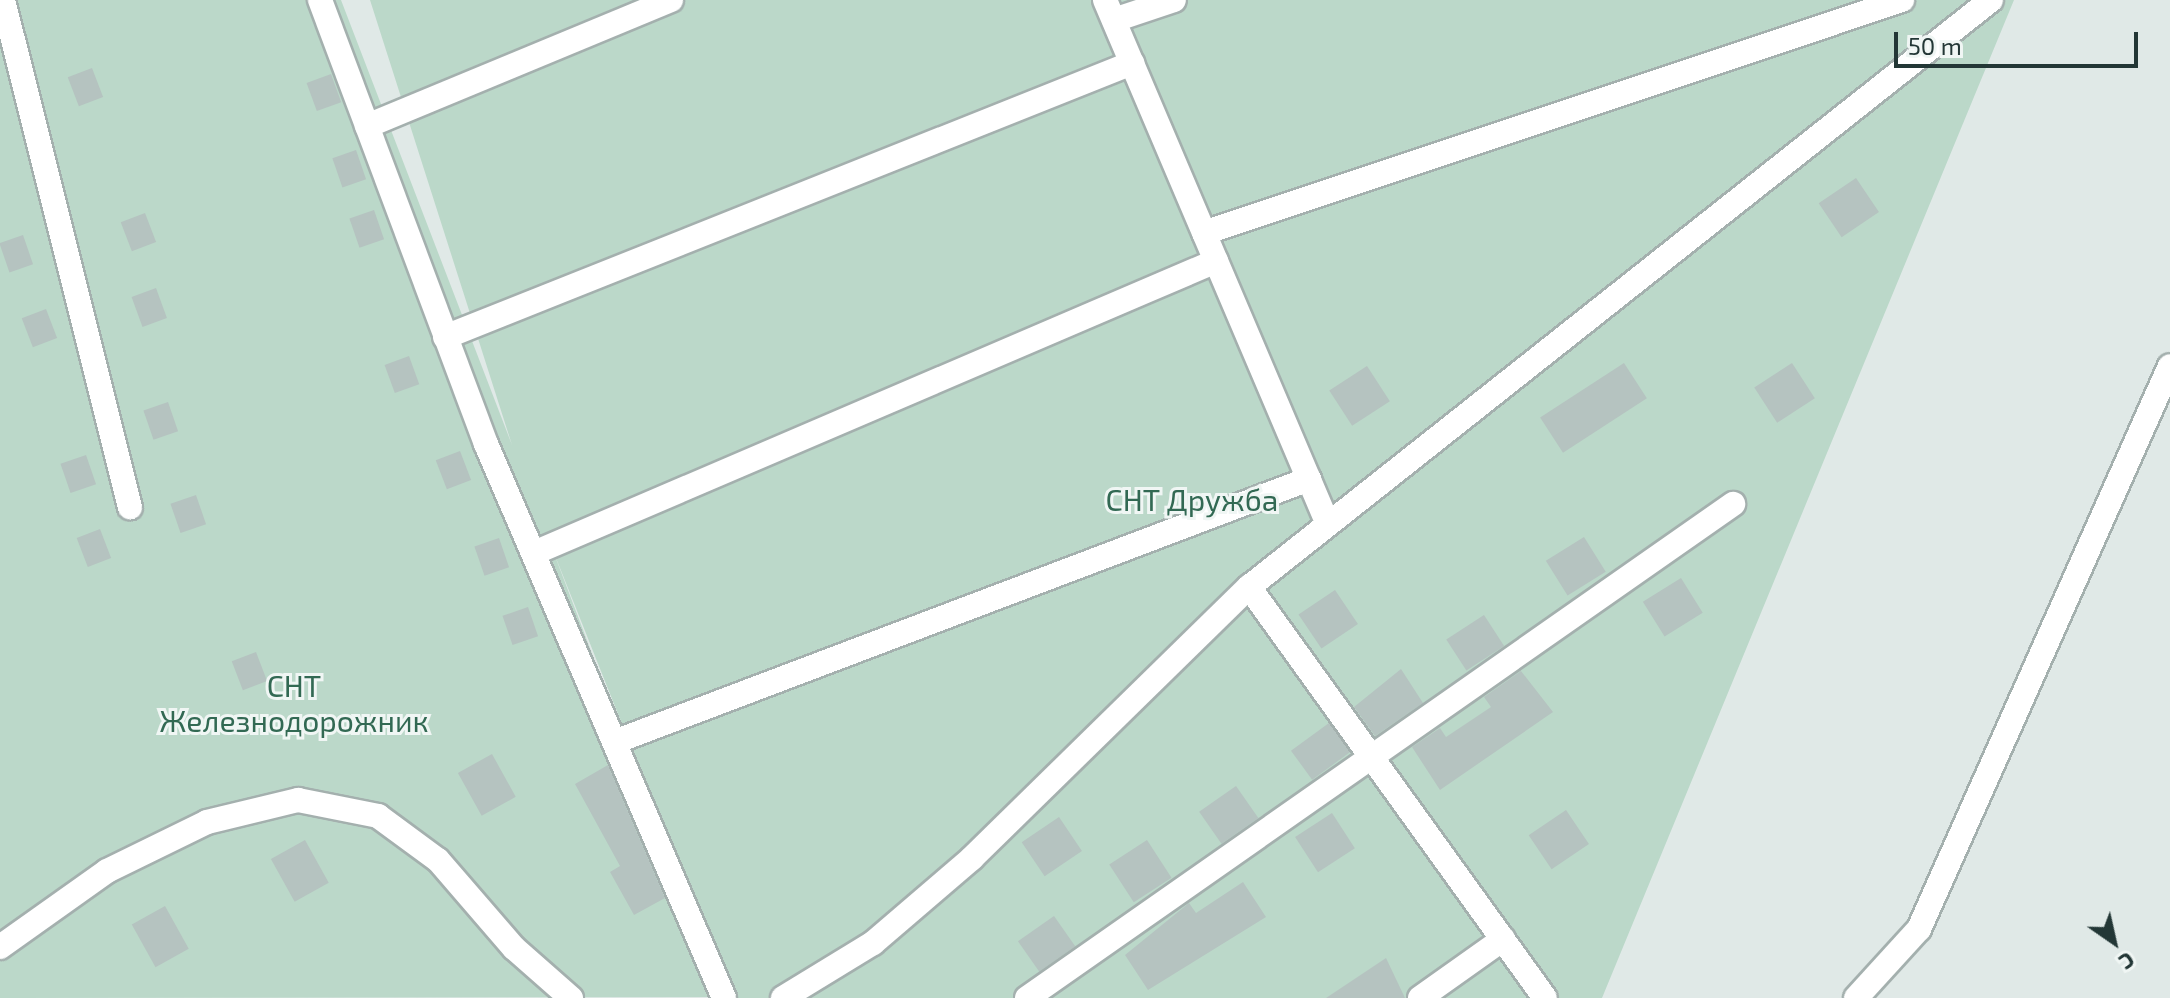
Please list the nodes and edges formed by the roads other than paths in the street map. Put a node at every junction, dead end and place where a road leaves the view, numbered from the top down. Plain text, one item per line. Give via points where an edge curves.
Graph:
1 (3, 0) edge
2 (320, 0) edge
3 (671, 0) edge
4 (1174, 0) edge
5 (1902, 0) edge
6 (1991, 0) edge
7 (1109, 10) edge
8 (1132, 63) junction
9 (367, 126) junction
10 (1204, 233) junction
11 (1216, 261) junction
12 (445, 337) junction
13 (2170, 366) edge
14 (1309, 479) junction
15 (1733, 504) dead end
16 (130, 507) dead end
17 (1327, 522) junction
18 (534, 553) junction
19 (1249, 587) junction
20 (617, 741) junction
21 (1372, 759) junction
22 (1503, 939) junction
23 (0, 947) edge
24 (571, 998) edge
25 (724, 998) edge
26 (783, 998) edge
27 (1027, 998) edge
28 (1420, 998) edge
29 (1545, 998) edge
30 (1856, 998) edge

1 - 16 street
2 - 9 street
3 - 9 street
4 - 7 street
5 - 10 street
6 - 17 street
7 - 8 street
8 - 10 street
8 - 12 street
9 - 12 street
10 - 11 street
11 - 14 street
11 - 18 street
12 - 18 street
13 - 30 street via 1919,929
14 - 17 street
14 - 20 street
15 - 21 street
17 - 19 street
18 - 20 street
19 - 21 street
19 - 26 street via 972,858 873,943
20 - 25 street
21 - 22 street
21 - 27 street
22 - 28 street
22 - 29 street
23 - 24 street via 107,871 207,822 298,800 378,816 438,860 514,948

